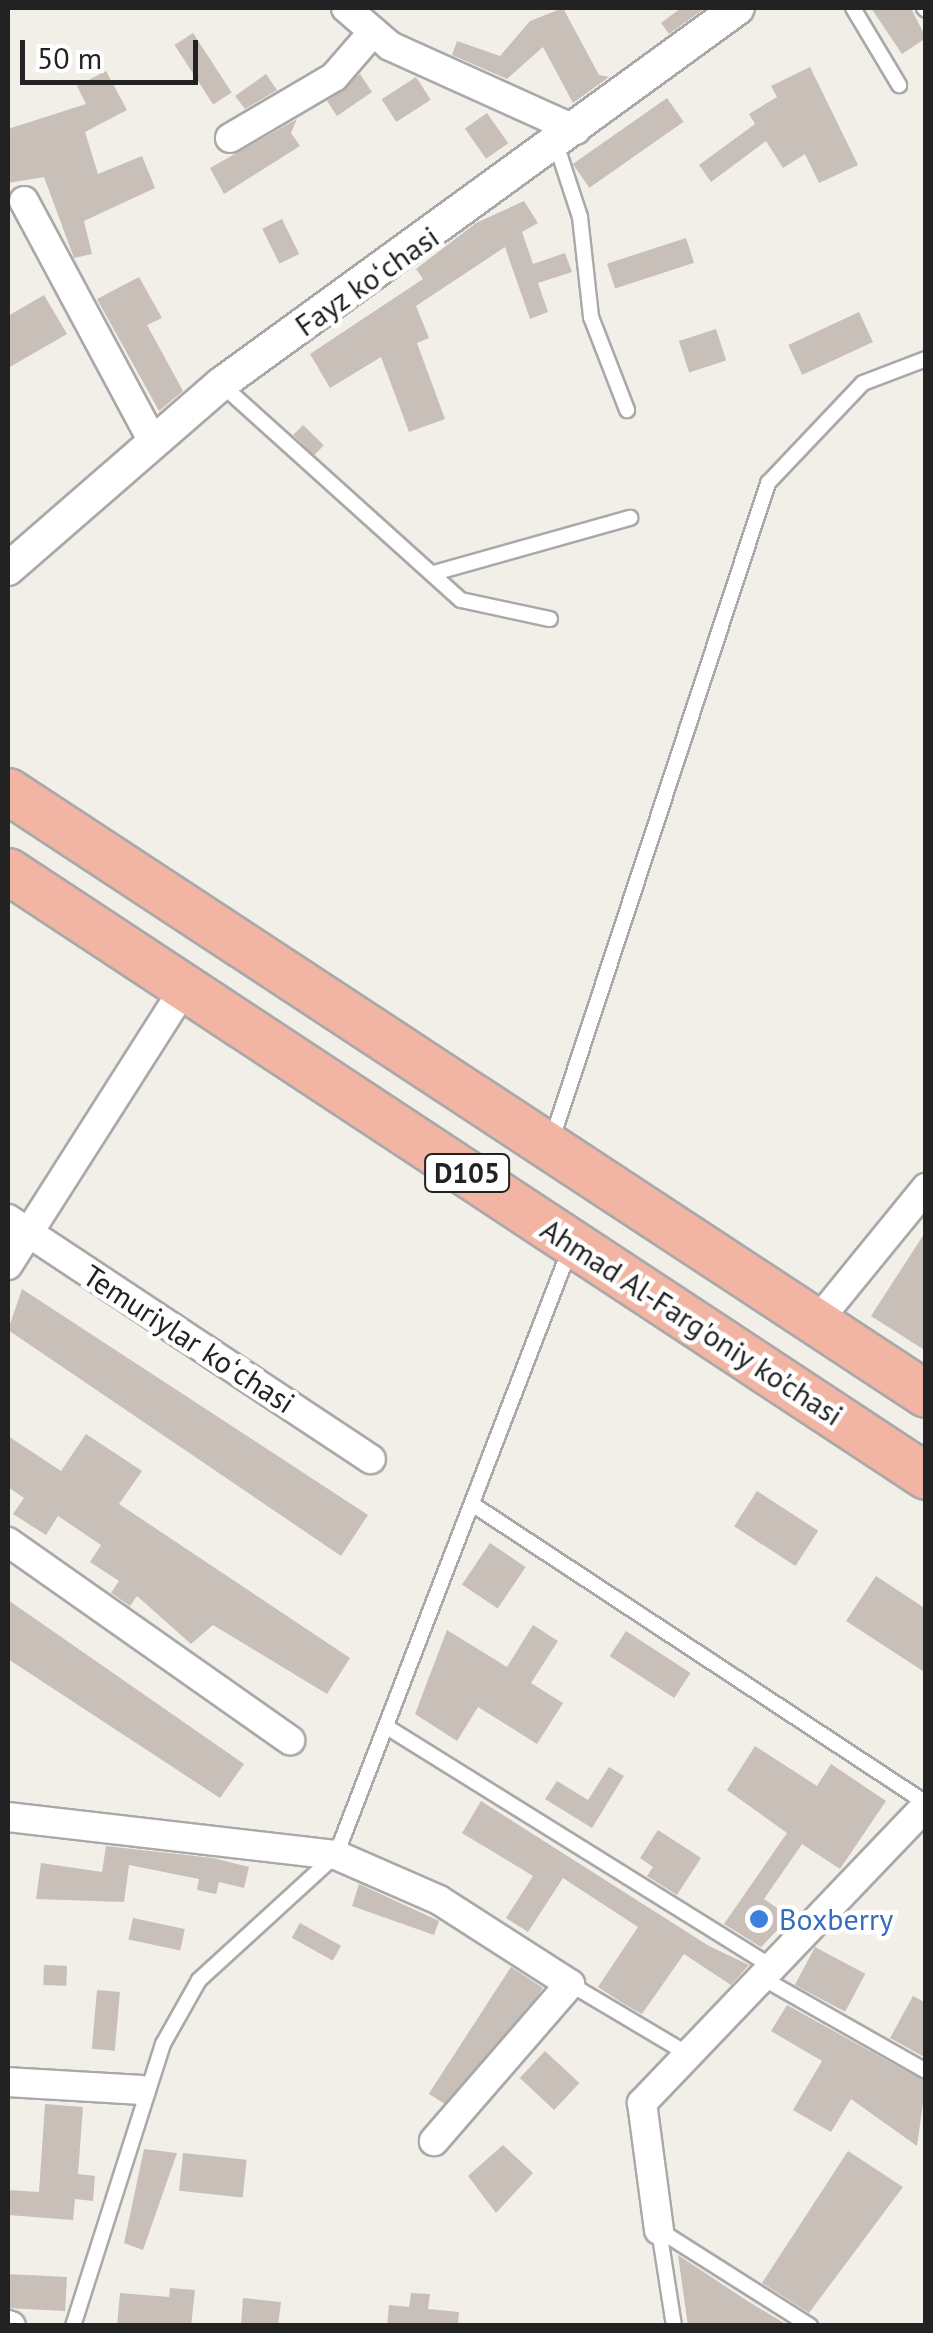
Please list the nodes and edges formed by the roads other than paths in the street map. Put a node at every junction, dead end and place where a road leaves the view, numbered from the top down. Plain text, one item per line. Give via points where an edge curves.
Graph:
1 (346, 8) edge
2 (738, 8) edge
3 (853, 8) edge
4 (373, 32) junction
5 (899, 85) dead end
6 (230, 138) dead end
7 (567, 139) junction
8 (24, 200) dead end
9 (926, 358) edge
10 (222, 384) junction
11 (627, 410) dead end
12 (152, 440) junction
13 (630, 518) dead end
14 (8, 569) edge
15 (434, 573) junction
16 (550, 619) dead end
17 (8, 791) edge
18 (8, 871) edge
19 (185, 987) junction
20 (549, 1149) junction
21 (926, 1188) edge
22 (18, 1226) edge
23 (572, 1244) junction
24 (8, 1266) edge
25 (814, 1324) junction
26 (926, 1394) edge
27 (371, 1459) dead end
28 (926, 1476) edge
29 (475, 1506) junction
30 (8, 1542) edge
31 (390, 1728) junction
32 (290, 1740) dead end
33 (926, 1804) edge
34 (8, 1817) edge
35 (336, 1855) junction
36 (770, 1974) junction
37 (570, 1984) junction
38 (688, 2054) junction
39 (926, 2071) edge
40 (8, 2082) edge
41 (141, 2090) junction
42 (434, 2141) dead end
43 (659, 2230) junction
44 (72, 2326) edge
45 (674, 2326) edge
46 (810, 2326) edge

1 - 4 street
2 - 7 street, Fayz koʻchasi
3 - 5 lane
4 - 6 street via 334,77
4 - 7 street
7 - 10 street, Fayz koʻchasi
7 - 11 lane via 591,318
8 - 12 street
9 - 20 lane via 864,383 768,483 684,716
10 - 12 street, Fayz koʻchasi
10 - 15 lane
12 - 14 street, Fayz koʻchasi
13 - 15 lane
15 - 16 lane via 461,600
17 - 20 highway, D105
18 - 19 highway, Ahmad Al-Farg'oniy ko'chasi / D105
19 - 22 street
19 - 23 highway, Ahmad Al-Farg'oniy ko'chasi / D105
20 - 25 highway, D105
21 - 25 street
22 - 24 street
22 - 27 street, Temuriylar koʻchasi
23 - 28 highway, Ahmad Al-Farg'oniy ko'chasi / D105
23 - 29 lane
25 - 26 highway, D105
29 - 31 lane
29 - 33 lane
30 - 32 street
31 - 35 lane
31 - 36 lane
33 - 36 street
34 - 35 street
35 - 37 street via 439,1900
35 - 41 lane via 199,1980
36 - 38 street
36 - 39 lane
37 - 38 lane
37 - 42 street
38 - 43 street via 640,2116
40 - 41 street
41 - 44 lane via 97,2272
43 - 45 lane
43 - 46 lane

